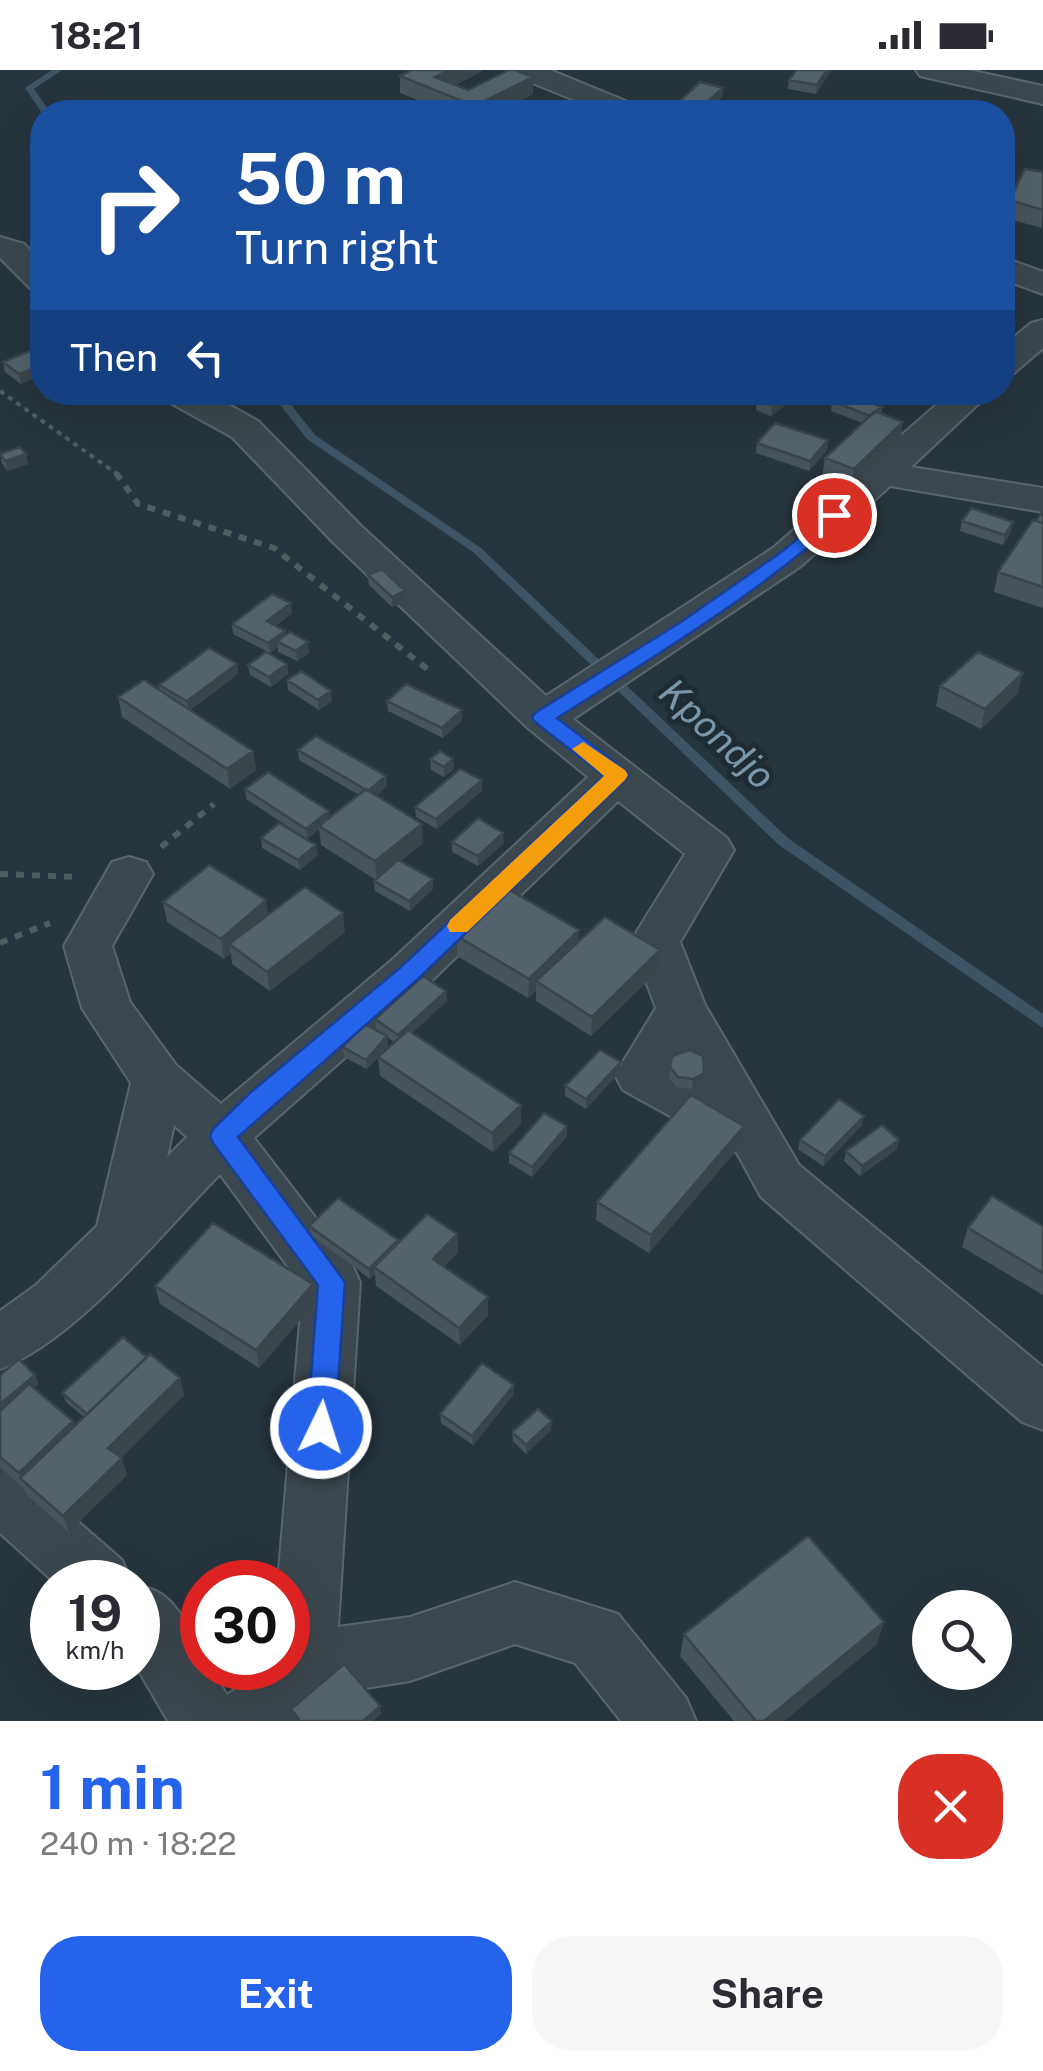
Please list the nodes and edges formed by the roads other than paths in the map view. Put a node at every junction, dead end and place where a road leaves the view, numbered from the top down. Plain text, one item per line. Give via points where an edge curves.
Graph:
1 (525, 70) edge
2 (930, 70) edge
3 (1038, 85) edge
4 (599, 100) edge
5 (0, 247) edge
6 (30, 269) edge
7 (1015, 272) edge
8 (1043, 284) edge
9 (1043, 330) edge
10 (1015, 355) edge
11 (201, 405) edge
12 (958, 405) edge
13 (882, 473) junction
14 (1043, 500) edge
15 (553, 711) junction
16 (618, 775) junction
17 (129, 874) dead end
18 (681, 1008) junction
19 (158, 1080) junction
20 (222, 1136) junction
21 (754, 1140) junction
22 (122, 1236) junction
23 (0, 1343) edge
24 (1043, 1404) edge
25 (0, 1493) edge
26 (75, 1560) edge
27 (310, 1576) edge
28 (160, 1645) edge
29 (310, 1678) edge
30 (292, 1690) edge
31 (205, 1721) edge
32 (247, 1721) edge
33 (663, 1721) edge

1 - 4 street
2 - 3 street
5 - 6 street
7 - 8 street
9 - 10 street
11 - 15 street via 244,429 347,534
12 - 13 street
13 - 14 street
13 - 15 street via 787,557
15 - 16 street
16 - 18 street via 711,850 655,941
16 - 20 street via 409,973
17 - 19 street via 88,946 107,1008
18 - 21 street
18 - 21 street via 641,1075
19 - 20 street
19 - 22 street
20 - 22 street
20 - 27 street via 332,1282
21 - 24 street via 780,1181
22 - 23 street via 56,1303
25 - 26 street
28 - 31 street
29 - 33 street via 336,1660 410,1650 515,1613 594,1637
30 - 32 street

